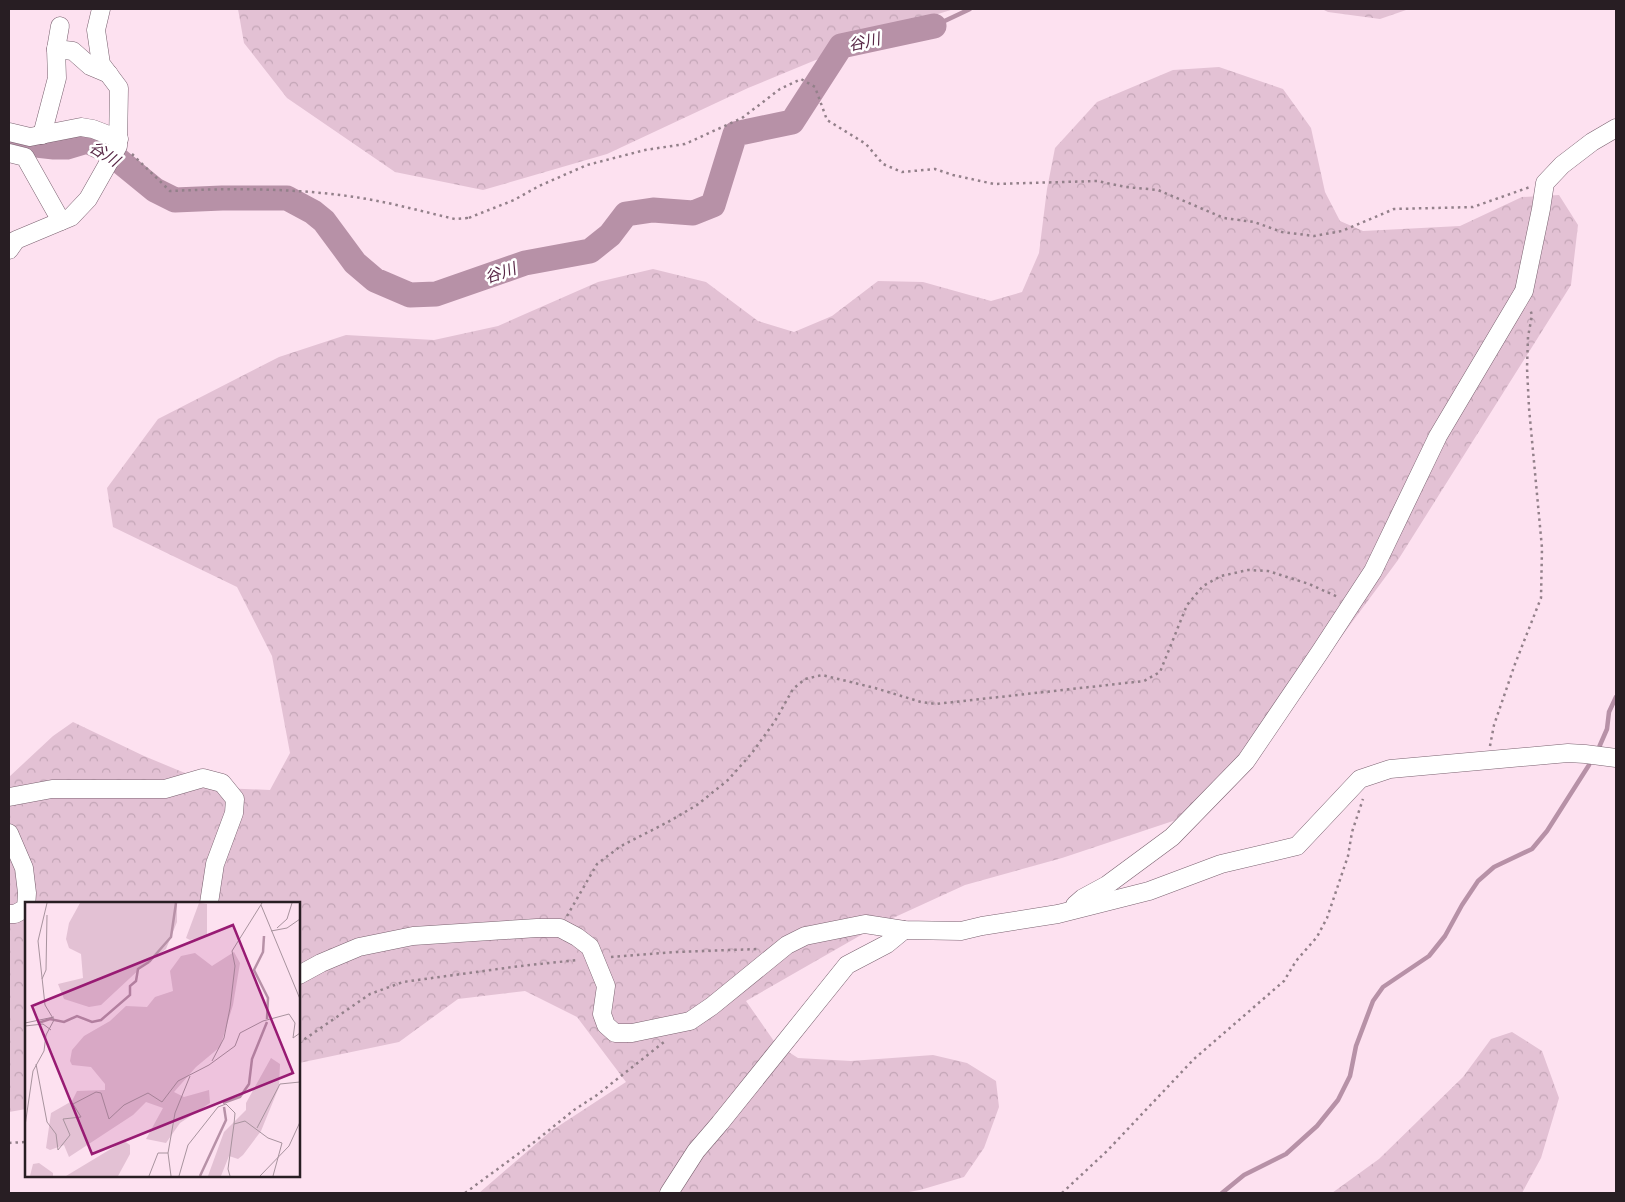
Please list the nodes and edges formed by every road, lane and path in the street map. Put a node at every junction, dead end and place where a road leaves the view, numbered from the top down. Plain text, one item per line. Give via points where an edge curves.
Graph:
1 (101, 9) edge
2 (60, 26) dead end
3 (56, 49) junction
4 (109, 74) junction
5 (1616, 128) edge
6 (9, 132) edge
7 (42, 135) junction
8 (117, 147) junction
9 (9, 153) edge
10 (1544, 183) junction
11 (62, 221) junction
12 (9, 250) edge
13 (1524, 291) junction
14 (1351, 604) junction
15 (1616, 758) edge
16 (1486, 761) junction
17 (1371, 774) junction
18 (9, 796) edge
19 (9, 832) edge
20 (26, 902) edge
21 (210, 902) edge
22 (25, 909) edge
23 (1064, 913) junction
24 (9, 914) edge
25 (560, 928) junction
26 (904, 930) junction
27 (787, 945) junction
28 (594, 958) junction
29 (300, 974) edge
30 (669, 1038) dead end
31 (300, 1042) edge
32 (25, 1142) edge
33 (9, 1143) edge
34 (465, 1193) edge
35 (669, 1193) edge
36 (1062, 1193) edge

1 - 4 street via 96,30 102,64
2 - 3 street
3 - 4 street via 74,51 90,66
3 - 7 street via 57,78
4 - 8 street via 119,88
5 - 10 street via 1569,159
6 - 7 street via 30,138
7 - 8 street via 81,127 93,130
8 - 10 path via 140,161 170,191 228,188 362,198 466,219 588,165 645,150 685,144 742,118 780,89 801,79 815,88 827,120 866,144 883,164 902,172 935,170 994,184 1097,181 1158,190 1224,218 1254,222 1282,232 1314,236 1342,231 1394,209 1472,207
8 - 11 street via 88,200 71,217
9 - 11 street via 25,156
10 - 13 street
11 - 12 street via 16,240
13 - 14 street via 1438,436 1373,571
13 - 16 path via 1532,316 1527,368 1542,548 1541,598 1494,725
14 - 23 street via 1246,761 1172,837
14 - 25 path via 1310,584 1268,571 1248,570 1221,576 1203,586 1187,605 1160,672 1144,681 936,704 822,675 805,679 793,689 752,753 728,780 697,805 621,846 597,864
15 - 16 street via 1568,753
16 - 17 street via 1390,769
17 - 23 street via 1360,779 1297,846 1221,864 1149,891
17 - 36 path via 1339,886 1317,937 1284,981 1194,1058 1107,1151
18 - 21 street via 52,789 165,789 203,778 222,783 235,799 234,813 214,864
19 - 20 street via 24,868
22 - 24 street
23 - 26 street via 961,931
25 - 28 street via 590,946
25 - 29 street via 412,936 359,947
26 - 27 street via 866,924 805,936
26 - 35 street via 887,944 847,965 696,1151
27 - 28 path
27 - 28 street via 690,1021 632,1033 615,1033 606,1025 602,1014 606,986
28 - 31 path via 404,982 370,994
30 - 34 path
32 - 33 path

